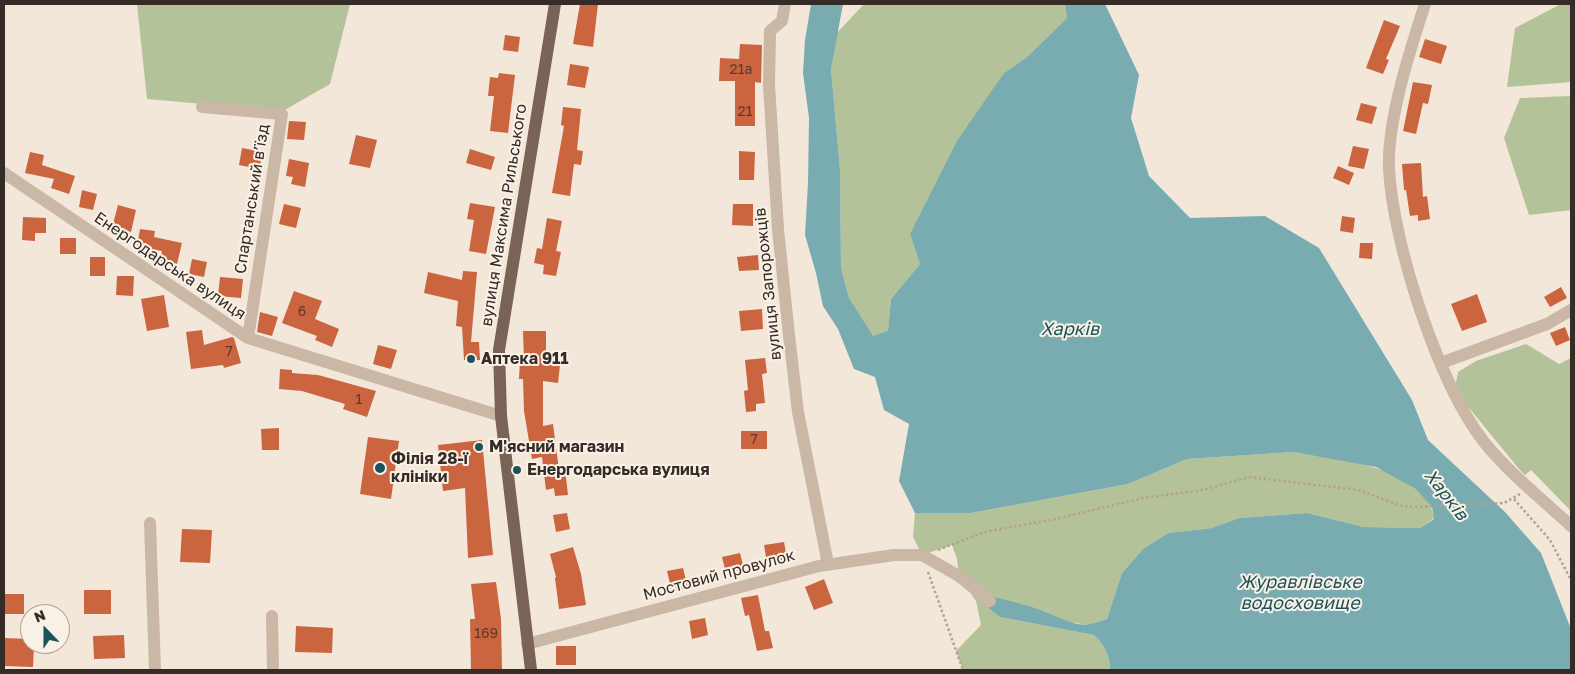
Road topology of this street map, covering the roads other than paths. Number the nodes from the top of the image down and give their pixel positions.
1 (555, 4) edge
2 (785, 4) edge
3 (1425, 4) edge
4 (202, 107) dead end
5 (4, 173) edge
6 (1571, 310) edge
7 (248, 338) junction
8 (1441, 363) junction
9 (501, 416) junction
10 (150, 523) dead end
11 (1571, 526) edge
12 (828, 564) junction
13 (990, 601) dead end
14 (272, 616) dead end
15 (527, 644) junction
16 (155, 670) edge
17 (273, 670) edge
18 (531, 670) edge

1 - 9 main road, вулиця Максима Рильського
2 - 12 street, вулиця Запорожців
3 - 8 street
4 - 7 street, Спартанський в’їзд
5 - 7 street, Енергодарська вулиця
6 - 8 street
7 - 9 street, Енергодарська вулиця
8 - 11 street
9 - 15 main road, вулиця Максима Рильського
10 - 16 street
12 - 13 street, Мостовий провулок
12 - 15 street, Мостовий провулок
14 - 17 street
15 - 18 main road, вулиця Максима Рильського

